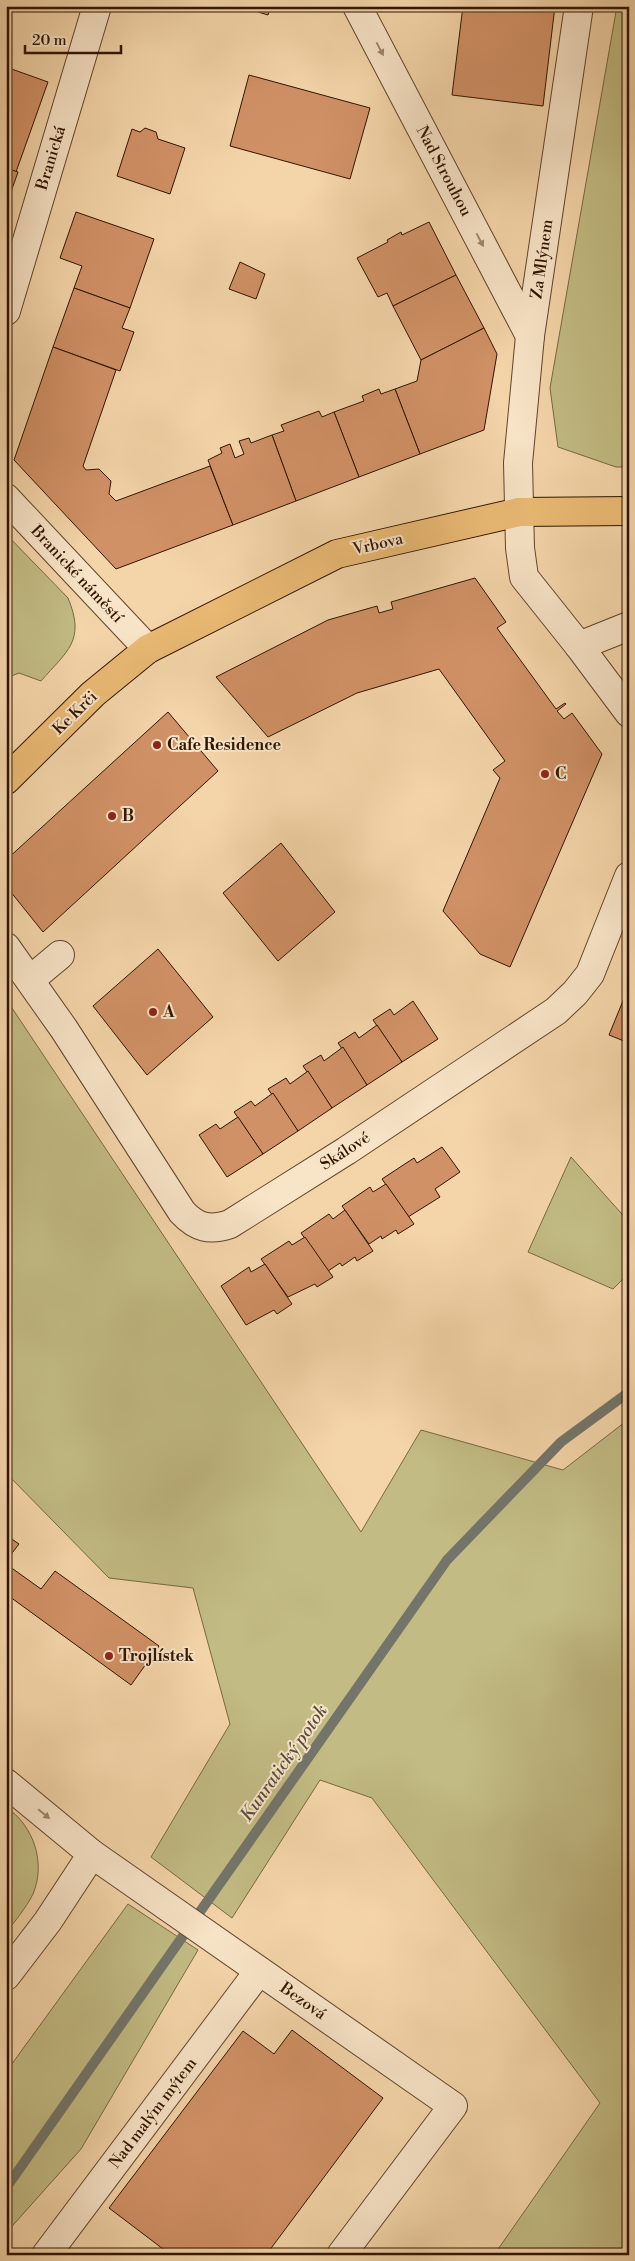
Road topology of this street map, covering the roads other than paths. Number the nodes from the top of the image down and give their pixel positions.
1 (97, 6) edge
2 (357, 6) edge
3 (579, 6) edge
4 (6, 311) edge
5 (530, 336) junction
6 (6, 498) edge
7 (629, 511) edge
8 (519, 512) junction
9 (629, 626) edge
10 (579, 646) junction
11 (148, 649) junction
12 (629, 713) edge
13 (6, 780) edge
14 (629, 876) edge
15 (6, 947) edge
16 (60, 955) dead end
17 (30, 980) junction
18 (6, 1783) edge
19 (92, 1854) junction
20 (259, 1971) junction
21 (6, 1976) edge
22 (46, 2255) edge
23 (340, 2255) edge

1 - 4 street, Branická
2 -> 5 street, Nad Strouhou
3 - 5 street, Za Mlýnem
5 - 8 street, Za Mlýnem
6 - 11 street, Branické náměstí
7 - 8 main road, Vrbova
8 - 10 street
8 - 11 main road, Vrbova
9 - 10 street
10 - 12 street
11 - 13 main road, Ke Krči
14 - 17 street, Skálové
15 - 17 street, Skálové
16 - 17 street
18 -> 19 street, Bezová
19 - 20 street, Bezová
19 - 21 street
20 - 22 street, Nad malým mýtem
20 - 23 street, Bezová

